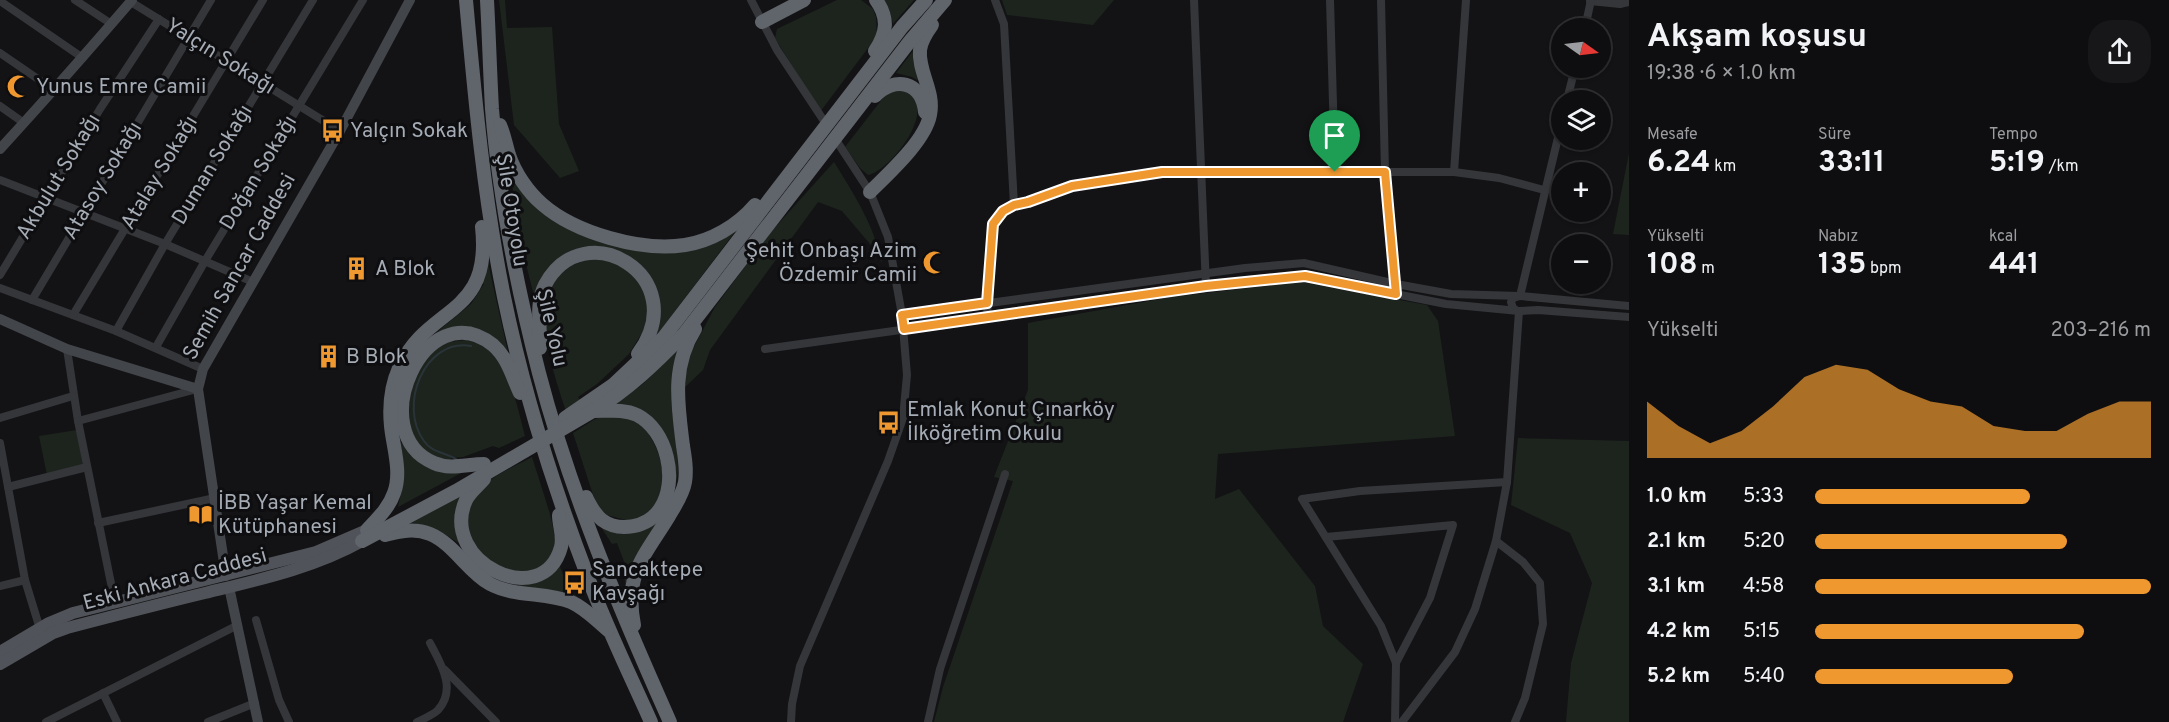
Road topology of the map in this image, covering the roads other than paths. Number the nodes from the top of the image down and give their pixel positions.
1 (75, 0) edge
2 (212, 0) edge
3 (263, 0) edge
4 (313, 0) edge
5 (363, 0) edge
6 (410, 0) edge
7 (466, 0) edge
8 (488, 0) edge
9 (751, 0) edge
10 (804, 0) edge
11 (876, 0) edge
12 (926, 0) edge
13 (945, 0) edge
14 (952, 0) edge
15 (995, 0) edge
16 (1194, 0) edge
17 (1330, 0) edge
18 (1381, 0) edge
19 (1466, 0) edge
20 (1591, 0) edge
21 (0, 1) edge
22 (131, 1) edge
23 (1629, 2) edge
24 (1587, 18) edge
25 (159, 19) junction
26 (762, 22) junction
27 (110, 23) junction
28 (189, 37) junction
29 (0, 53) edge
30 (83, 58) junction
31 (227, 61) junction
32 (262, 83) junction
33 (54, 90) junction
34 (0, 106) edge
35 (298, 106) junction
36 (841, 106) junction
37 (492, 109) junction
38 (849, 120) junction
39 (24, 123) junction
40 (340, 131) junction
41 (922, 134) junction
42 (0, 149) edge
43 (1554, 150) edge
44 (1200, 172) junction
45 (1335, 172) junction
46 (1385, 172) junction
47 (1454, 172) junction
48 (786, 177) junction
49 (1, 182) edge
50 (484, 186) junction
51 (1544, 190) junction
52 (870, 192) junction
53 (48, 197) junction
54 (1014, 205) junction
55 (85, 212) junction
56 (126, 230) junction
57 (165, 244) junction
58 (206, 261) junction
59 (1205, 273) junction
60 (0, 275) edge
61 (252, 282) junction
62 (1396, 284) junction
63 (1206, 286) junction
64 (0, 288) edge
65 (717, 292) junction
66 (1396, 294) junction
67 (1520, 296) junction
68 (32, 300) junction
69 (987, 303) junction
70 (1629, 306) edge
71 (1519, 311) junction
72 (73, 315) junction
73 (902, 315) junction
74 (987, 316) junction
75 (1629, 317) edge
76 (0, 319) edge
77 (904, 329) junction
78 (116, 331) junction
79 (156, 347) junction
80 (67, 349) junction
81 (765, 349) dead end
82 (203, 369) junction
83 (539, 375) junction
84 (613, 385) junction
85 (198, 389) junction
86 (73, 396) junction
87 (531, 406) junction
88 (593, 411) junction
89 (0, 418) edge
90 (78, 421) junction
91 (0, 443) edge
92 (87, 467) junction
93 (489, 467) junction
94 (570, 474) junction
95 (1005, 474) dead end
96 (1507, 482) junction
97 (8, 487) junction
98 (559, 495) junction
99 (214, 498) junction
100 (98, 523) junction
101 (365, 535) junction
102 (1326, 537) junction
103 (1496, 541) junction
104 (25, 580) junction
105 (228, 582) junction
106 (0, 586) edge
107 (115, 603) junction
108 (256, 620) dead end
109 (236, 626) junction
110 (40, 629) junction
111 (610, 632) junction
112 (430, 644) dead end
113 (639, 651) junction
114 (0, 652) edge
115 (1396, 663) junction
116 (0, 664) edge
117 (444, 669) junction
118 (104, 693) junction
119 (255, 703) junction
120 (46, 722) edge
121 (117, 722) edge
122 (208, 722) edge
123 (258, 722) edge
124 (289, 722) edge
125 (417, 722) edge
126 (496, 722) edge
127 (651, 722) edge
128 (670, 722) edge
129 (791, 722) edge
130 (928, 722) edge
131 (1395, 722) edge
132 (1402, 722) edge
133 (1515, 722) edge

1 - 27 street
2 - 28 street, Atasoy Sokağı
3 - 31 street, Atalay Sokağı
4 - 32 street, Duman Sokağı
5 - 35 street, Doğan Sokağı
6 - 40 street, Semih Sancar Caddesi
7 - 50 highway, Şile Otoyolu
8 - 37 highway
9 - 26 street
10 - 26 highway
11 - 36 highway
12 - 36 highway
13 - 38 highway
14 - 41 highway
15 - 54 street
16 - 44 street
17 - 45 street
18 - 46 street
19 - 47 street
20 - 23 street
20 - 24 street
21 - 30 street
22 - 25 street, Yalçın Sokağı
22 - 27 street
25 - 28 street, Yalçın Sokağı
25 - 53 street, Akbulut Sokağı
26 - 52 street
27 - 30 street
28 - 31 street, Yalçın Sokağı
28 - 55 street, Atasoy Sokağı
29 - 33 street
30 - 33 street
31 - 32 street, Yalçın Sokağı
31 - 56 street, Atalay Sokağı
32 - 35 street, Yalçın Sokağı
32 - 57 street, Duman Sokağı
33 - 39 street
34 - 39 street
35 - 40 street, Yalçın Sokağı
35 - 58 street, Doğan Sokağı
36 - 48 highway
37 - 48 highway
37 - 83 highway, Şile Yolu
38 - 41 highway
38 - 65 highway
39 - 42 street
40 - 61 street, Semih Sancar Caddesi
41 - 52 highway
43 - 51 street
44 - 45 street
44 - 54 street
44 - 59 street
45 - 46 street
46 - 47 street
46 - 62 street
47 - 51 street
48 - 84 highway
49 - 53 street
50 - 87 highway, Şile Otoyolu
50 - 101 highway
51 - 67 street
52 - 73 street
53 - 55 street
53 - 60 street, Akbulut Sokağı
54 - 69 street
55 - 56 street
55 - 68 street, Atasoy Sokağı
56 - 57 street
56 - 72 street, Atalay Sokağı
57 - 58 street
57 - 78 street, Duman Sokağı
58 - 61 street
58 - 79 street, Doğan Sokağı
59 - 62 street
59 - 63 street
59 - 69 street
61 - 82 street, Semih Sancar Caddesi
62 - 66 street
62 - 67 street
63 - 66 street
63 - 74 street
64 - 68 street
65 - 88 highway
65 - 113 highway
66 - 71 street
67 - 70 street
67 - 71 street
68 - 72 street
69 - 73 street
69 - 74 street
71 - 75 street
71 - 96 street
72 - 78 street
73 - 77 street
74 - 77 street
76 - 80 street
77 - 81 street
77 - 129 street
78 - 79 street
79 - 82 street
80 - 85 street
80 - 86 street
82 - 85 street, Semih Sancar Caddesi
83 - 84 highway
83 - 94 highway, Şile Yolu
84 - 93 highway
85 - 90 street
85 - 99 street, Semih Sancar Caddesi
86 - 89 street
86 - 90 street
87 - 93 highway
87 - 98 highway, Şile Otoyolu
88 - 93 highway
88 - 94 highway
90 - 92 street
91 - 97 street
92 - 97 street
92 - 100 street
93 - 98 highway
93 - 101 highway
94 - 113 highway
95 - 130 street
96 - 102 street
96 - 103 street
97 - 104 street
98 - 111 highway
99 - 100 street
99 - 105 street, Semih Sancar Caddesi
100 - 107 street
101 - 105 main road, Eski Ankara Caddesi
101 - 111 highway
102 - 115 street
102 - 115 street
103 - 132 street
103 - 133 street
104 - 106 street
104 - 110 street
105 - 107 main road, Eski Ankara Caddesi
105 - 109 street, Semih Sancar Caddesi
105 - 116 main road, Eski Ankara Caddesi
107 - 110 main road, Eski Ankara Caddesi
108 - 124 street
109 - 118 street
109 - 119 street, Semih Sancar Caddesi
110 - 114 main road, Eski Ankara Caddesi
111 - 127 highway
112 - 117 street
113 - 128 highway
115 - 131 street
117 - 125 street
117 - 126 street
118 - 120 street
118 - 121 street
119 - 122 street
119 - 123 street, Semih Sancar Caddesi

